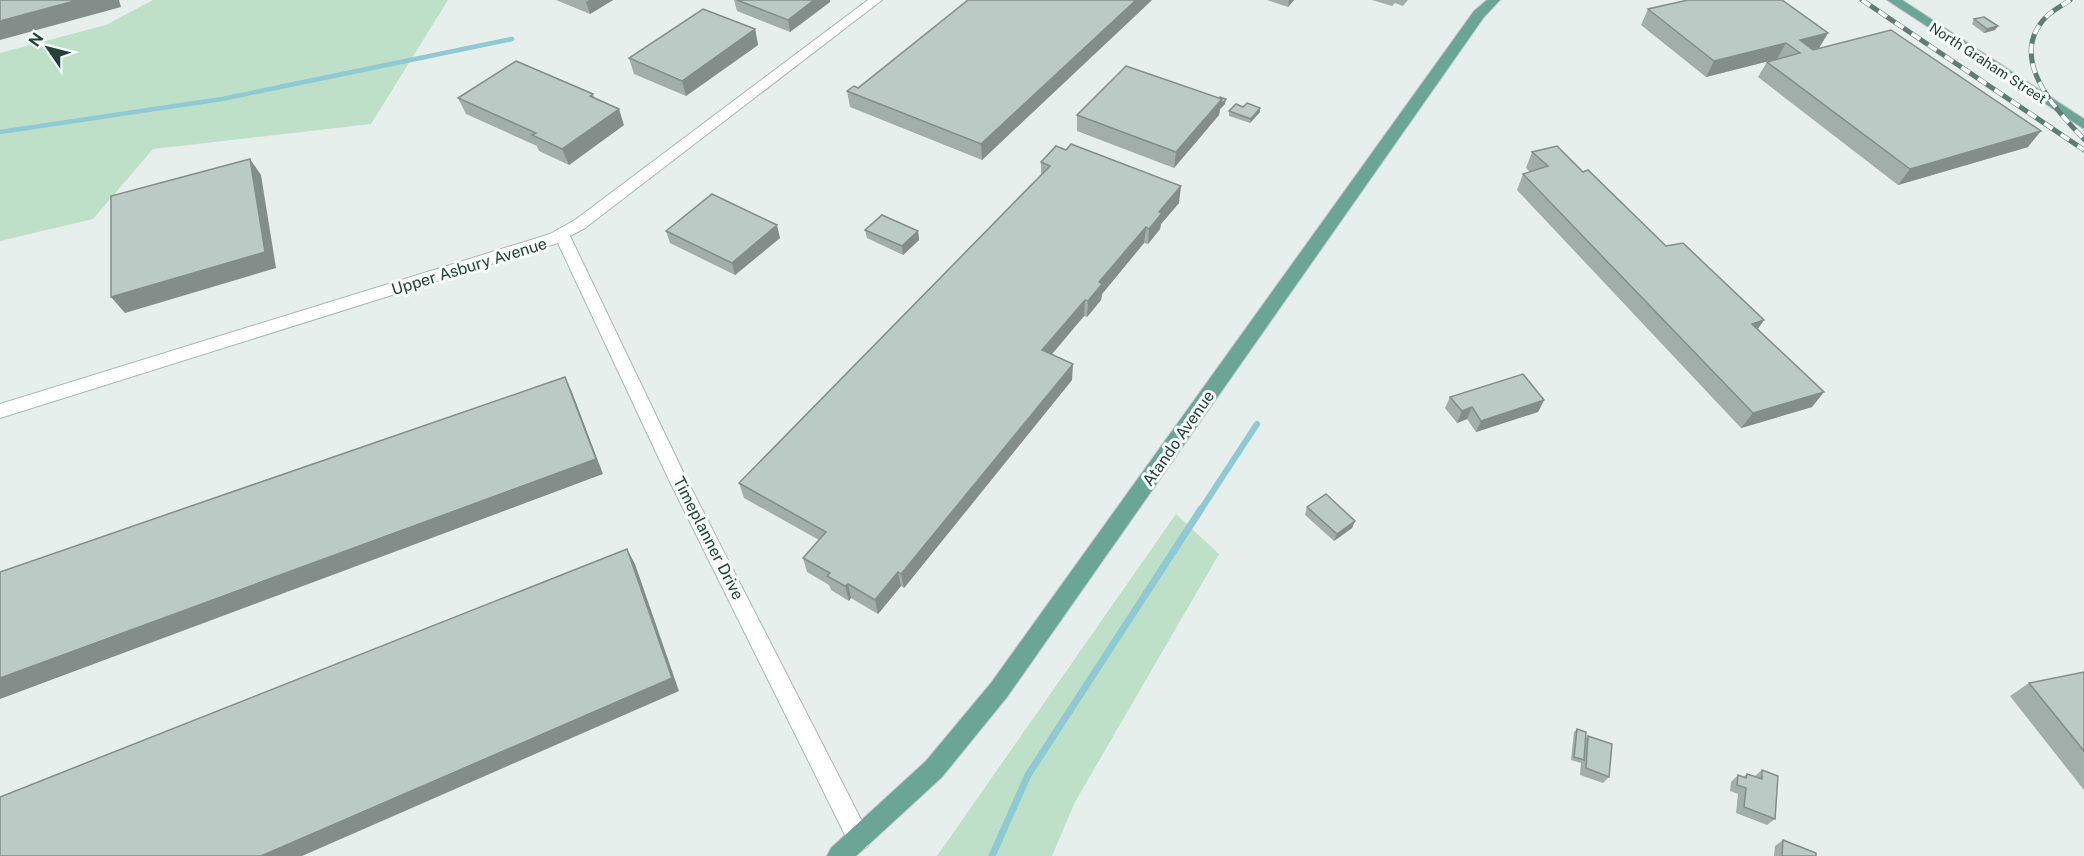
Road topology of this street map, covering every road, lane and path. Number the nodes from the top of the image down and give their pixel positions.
1 (876, 0) edge
2 (1494, 0) edge
3 (1893, 0) edge
4 (2084, 125) edge
5 (562, 235) junction
6 (0, 411) edge
7 (859, 839) junction
8 (839, 856) edge

1 - 5 street, Upper Asbury Avenue
2 - 7 main road, Atando Avenue
3 - 4 main road, North Graham Street
5 - 6 street, Upper Asbury Avenue
5 - 7 street, Timeplanner Drive
7 - 8 main road, Atando Avenue

